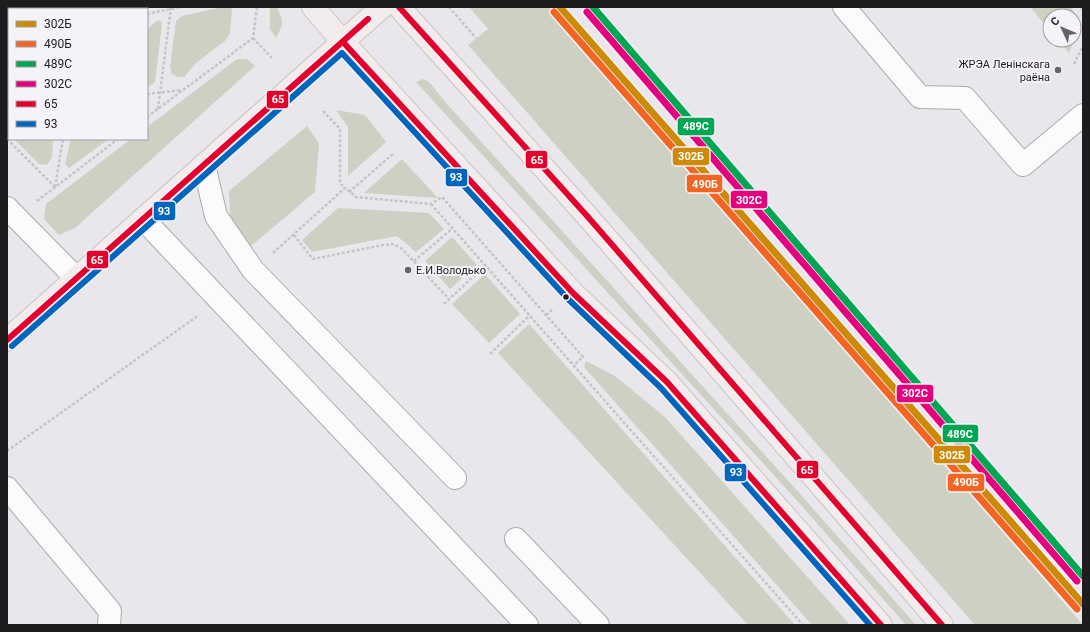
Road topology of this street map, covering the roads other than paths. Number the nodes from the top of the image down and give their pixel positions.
1 (313, 7) edge
2 (382, 7) edge
3 (399, 7) edge
4 (844, 7) edge
5 (343, 42) junction
6 (1083, 115) edge
7 (204, 165) junction
8 (7, 208) edge
9 (143, 219) junction
10 (76, 278) junction
11 (7, 340) edge
12 (455, 478) dead end
13 (7, 488) edge
14 (516, 538) dead end
15 (109, 625) edge
16 (527, 625) edge
17 (598, 625) edge
18 (880, 625) edge
19 (942, 625) edge

1 - 5 main road
2 - 5 main road
3 - 19 main road
4 - 6 street
5 - 7 main road
5 - 18 main road
7 - 9 main road
7 - 12 street
8 - 10 street
9 - 10 main road
9 - 16 street
10 - 11 main road
13 - 15 street
14 - 17 street

